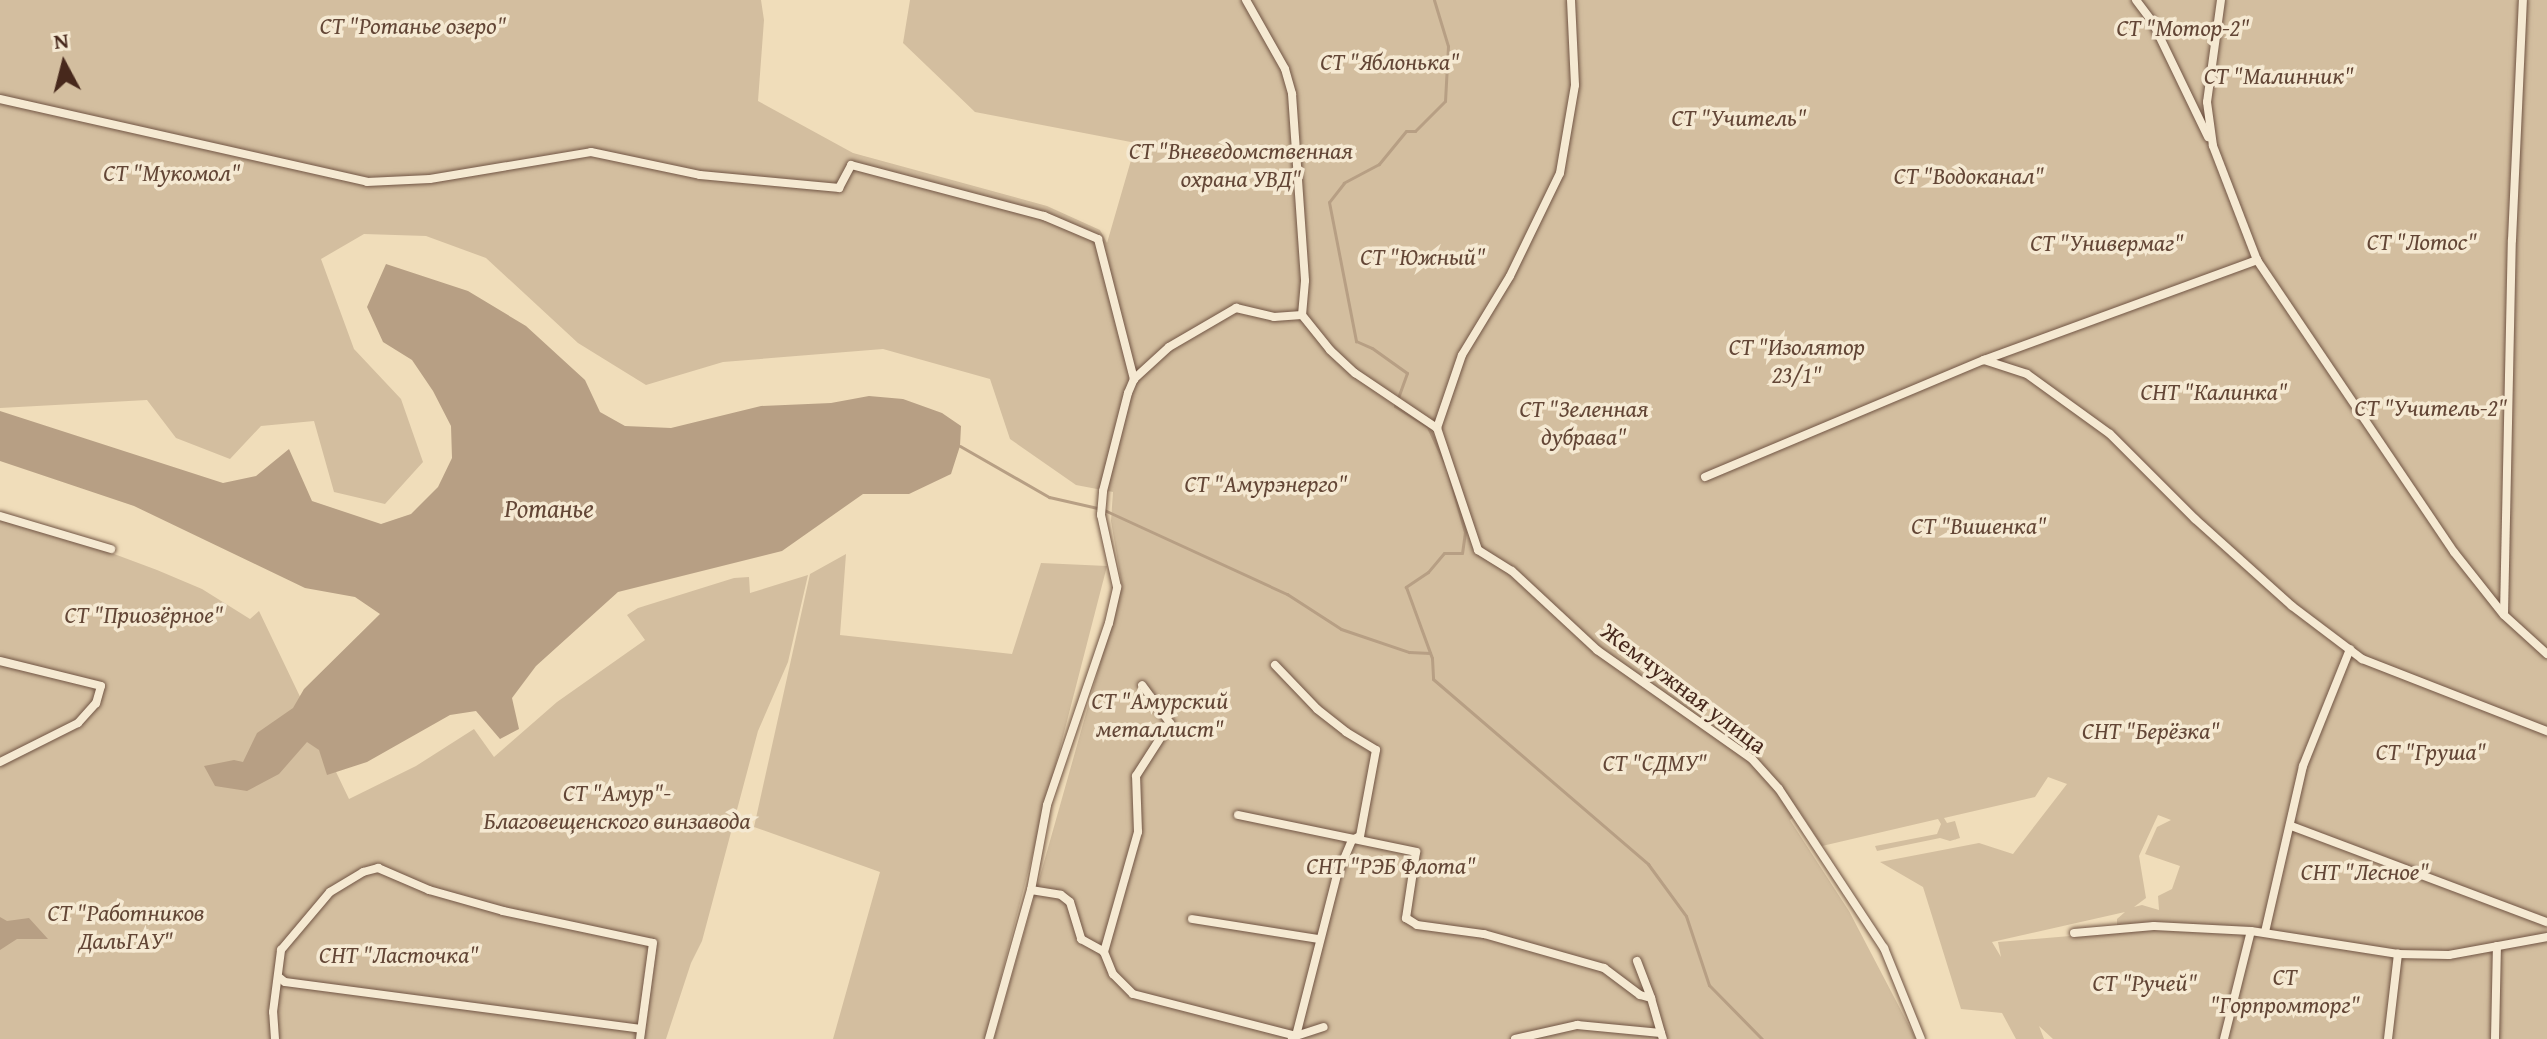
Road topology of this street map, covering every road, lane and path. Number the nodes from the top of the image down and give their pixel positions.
1 (1246, 0) edge
2 (1571, 0) edge
3 (2136, 0) edge
4 (2221, 0) edge
5 (2523, 0) edge
6 (0, 99) edge
7 (2213, 146) junction
8 (2257, 260) junction
9 (1302, 315) junction
10 (1984, 360) junction
11 (1134, 379) junction
12 (1437, 428) junction
13 (1705, 477) dead end
14 (0, 516) edge
15 (111, 549) dead end
16 (2504, 615) junction
17 (2350, 649) junction
18 (2547, 654) edge
19 (0, 661) edge
20 (1275, 665) dead end
21 (1142, 685) dead end
22 (2547, 731) edge
23 (0, 762) edge
24 (1238, 815) dead end
25 (2291, 826) junction
26 (1352, 840) junction
27 (1031, 890) junction
28 (1192, 919) dead end
29 (2547, 922) edge
30 (2251, 931) junction
31 (2265, 932) junction
32 (2074, 933) dead end
33 (2547, 937) edge
34 (1318, 939) junction
35 (2497, 946) junction
36 (1104, 952) junction
37 (2398, 954) junction
38 (1637, 961) dead end
39 (280, 978) junction
40 (1651, 998) junction
41 (1324, 1027) dead end
42 (641, 1034) edge
43 (1662, 1036) edge
44 (1294, 1038) edge
45 (275, 1039) edge
46 (989, 1039) edge
47 (1515, 1039) edge
48 (1921, 1039) edge
49 (2224, 1039) edge
50 (2388, 1039) edge
51 (2495, 1039) edge

1 - 9 street
2 - 12 street
3 - 7 street
4 - 7 street
5 - 16 street
6 - 11 street
7 - 8 street
8 - 10 street
8 - 16 street
9 - 11 street
9 - 12 street
10 - 13 street
10 - 17 street
11 - 27 street
12 - 48 street, Жемчужная улица
14 - 15 street
16 - 18 street
17 - 22 street
17 - 25 street
19 - 23 street
20 - 26 street
21 - 36 street
24 - 26 street
25 - 29 street
25 - 31 street
26 - 34 street
26 - 40 street
27 - 36 street
27 - 46 street
28 - 34 street
30 - 31 street
30 - 32 street
30 - 49 street
31 - 37 street
33 - 35 street
34 - 44 street
35 - 37 street
35 - 51 street
36 - 44 street
37 - 50 street
38 - 40 street
39 - 42 street
39 - 42 street
39 - 45 street
40 - 43 street
41 - 44 street
43 - 47 street

